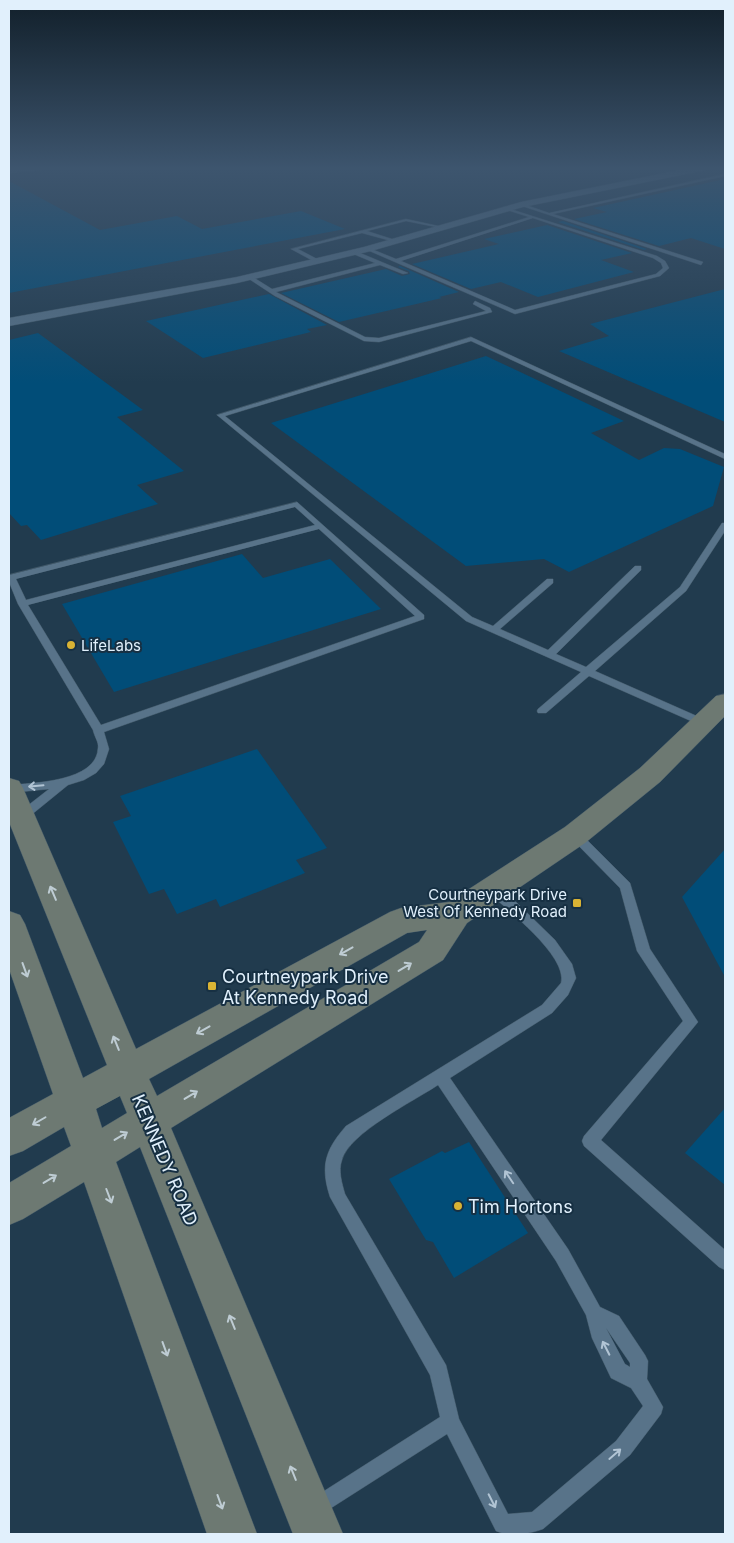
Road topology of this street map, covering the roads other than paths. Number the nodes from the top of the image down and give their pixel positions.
1 (335, 239) edge
2 (387, 239) edge
3 (400, 239) edge
4 (464, 239) edge
5 (600, 239) edge
6 (629, 239) edge
7 (393, 241) junction
8 (367, 248) junction
9 (353, 252) junction
10 (317, 261) junction
11 (396, 261) junction
12 (380, 263) junction
13 (701, 263) dead end
14 (249, 277) junction
15 (415, 277) dead end
16 (272, 291) junction
17 (470, 301) dead end
18 (9, 322) edge
19 (725, 457) edge
20 (725, 525) edge
21 (321, 526) junction
22 (638, 568) dead end
23 (10, 578) edge
24 (550, 581) dead end
25 (23, 604) junction
26 (494, 630) junction
27 (549, 655) junction
28 (588, 672) junction
29 (725, 702) edge
30 (542, 711) dead end
31 (704, 723) junction
32 (98, 730) junction
33 (63, 784) junction
34 (13, 798) edge
35 (575, 835) junction
36 (492, 889) junction
37 (456, 914) junction
38 (9, 924) edge
39 (127, 1072) junction
40 (440, 1076) junction
41 (73, 1102) junction
42 (149, 1120) junction
43 (9, 1138) edge
44 (93, 1153) junction
45 (9, 1205) edge
46 (725, 1261) edge
47 (450, 1421) junction
48 (313, 1523) edge
49 (232, 1534) edge

1 - 10 lane
2 - 7 lane
3 - 7 street
4 - 11 lane
5 - 11 lane
6 - 13 lane
7 - 8 street
8 - 9 street
8 - 11 lane
9 - 10 street
9 - 12 lane
10 - 14 street
12 - 15 lane
12 - 16 lane
14 - 16 lane
14 - 18 street
16 - 17 lane
19 - 26 lane
20 - 28 lane
21 - 23 lane
21 - 25 lane
21 - 32 lane
22 - 27 lane
23 - 25 lane
24 - 26 lane
25 - 32 lane
26 - 27 lane
27 - 28 lane
28 - 30 lane
28 - 31 lane
29 - 31 main road
31 - 35 main road
32 - 33 lane
33 - 34 lane
33 -> 34 lane
39 -> 34 main road, KENNEDY ROAD
35 - 36 main road
35 - 46 lane
36 - 37 main road
36 - 40 lane
37 -> 39 main road
42 -> 37 main road
38 -> 41 main road
39 - 41 main road
39 - 42 main road, KENNEDY ROAD
40 - 47 lane
47 -> 40 lane
41 -> 43 main road
41 - 44 main road
44 -> 42 main road
48 -> 42 main road, KENNEDY ROAD
45 -> 44 main road
44 -> 49 main road
47 - 48 lane

